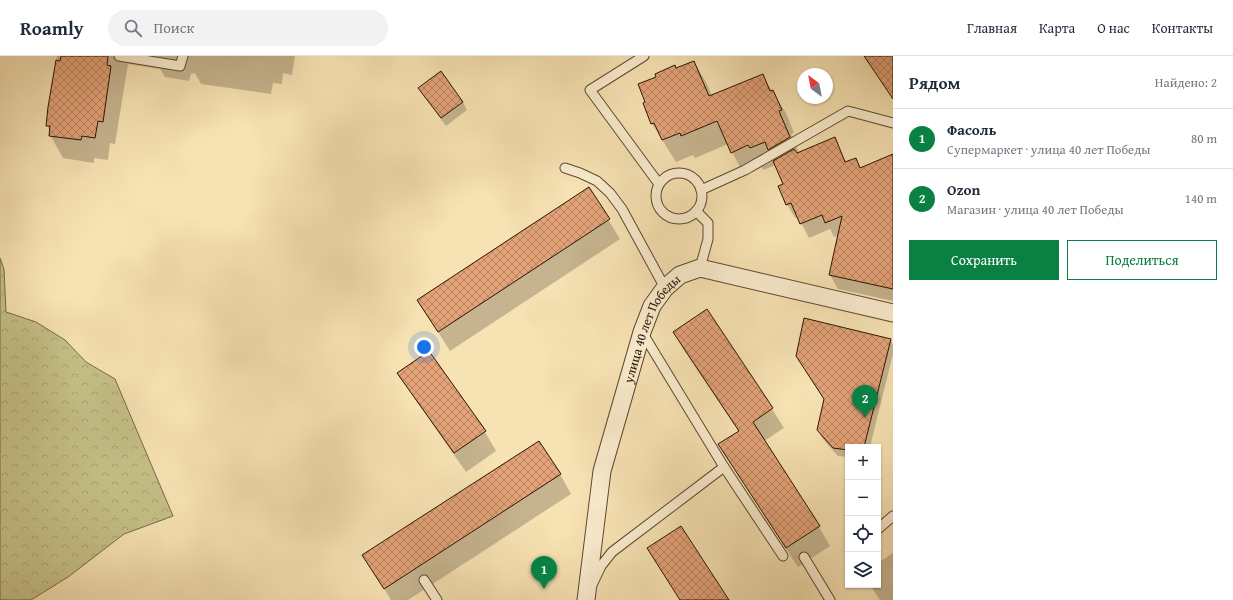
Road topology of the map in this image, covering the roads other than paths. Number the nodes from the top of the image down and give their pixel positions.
1 (118, 56) edge
2 (183, 56) edge
3 (644, 56) edge
4 (893, 123) edge
5 (565, 168) dead end
6 (659, 184) junction
7 (701, 190) junction
8 (696, 211) junction
9 (700, 268) junction
10 (665, 288) junction
11 (893, 313) edge
12 (642, 332) junction
13 (724, 466) junction
14 (893, 516) edge
15 (881, 526) edge
16 (783, 556) dead end
17 (804, 557) dead end
18 (424, 580) dead end
19 (587, 599) edge
20 (437, 600) edge
21 (830, 600) edge

1 - 2 lane
3 - 6 lane
4 - 7 lane
5 - 10 lane
6 - 7 lane
6 - 8 lane
7 - 8 lane
8 - 9 lane
9 - 10 street, улица 40 лет Победы
9 - 11 street, улица 40 лет Победы
10 - 12 street, улица 40 лет Победы
12 - 13 lane
12 - 19 street, улица 40 лет Победы
13 - 16 lane
13 - 19 lane
14 - 15 lane
17 - 21 lane
18 - 20 lane

